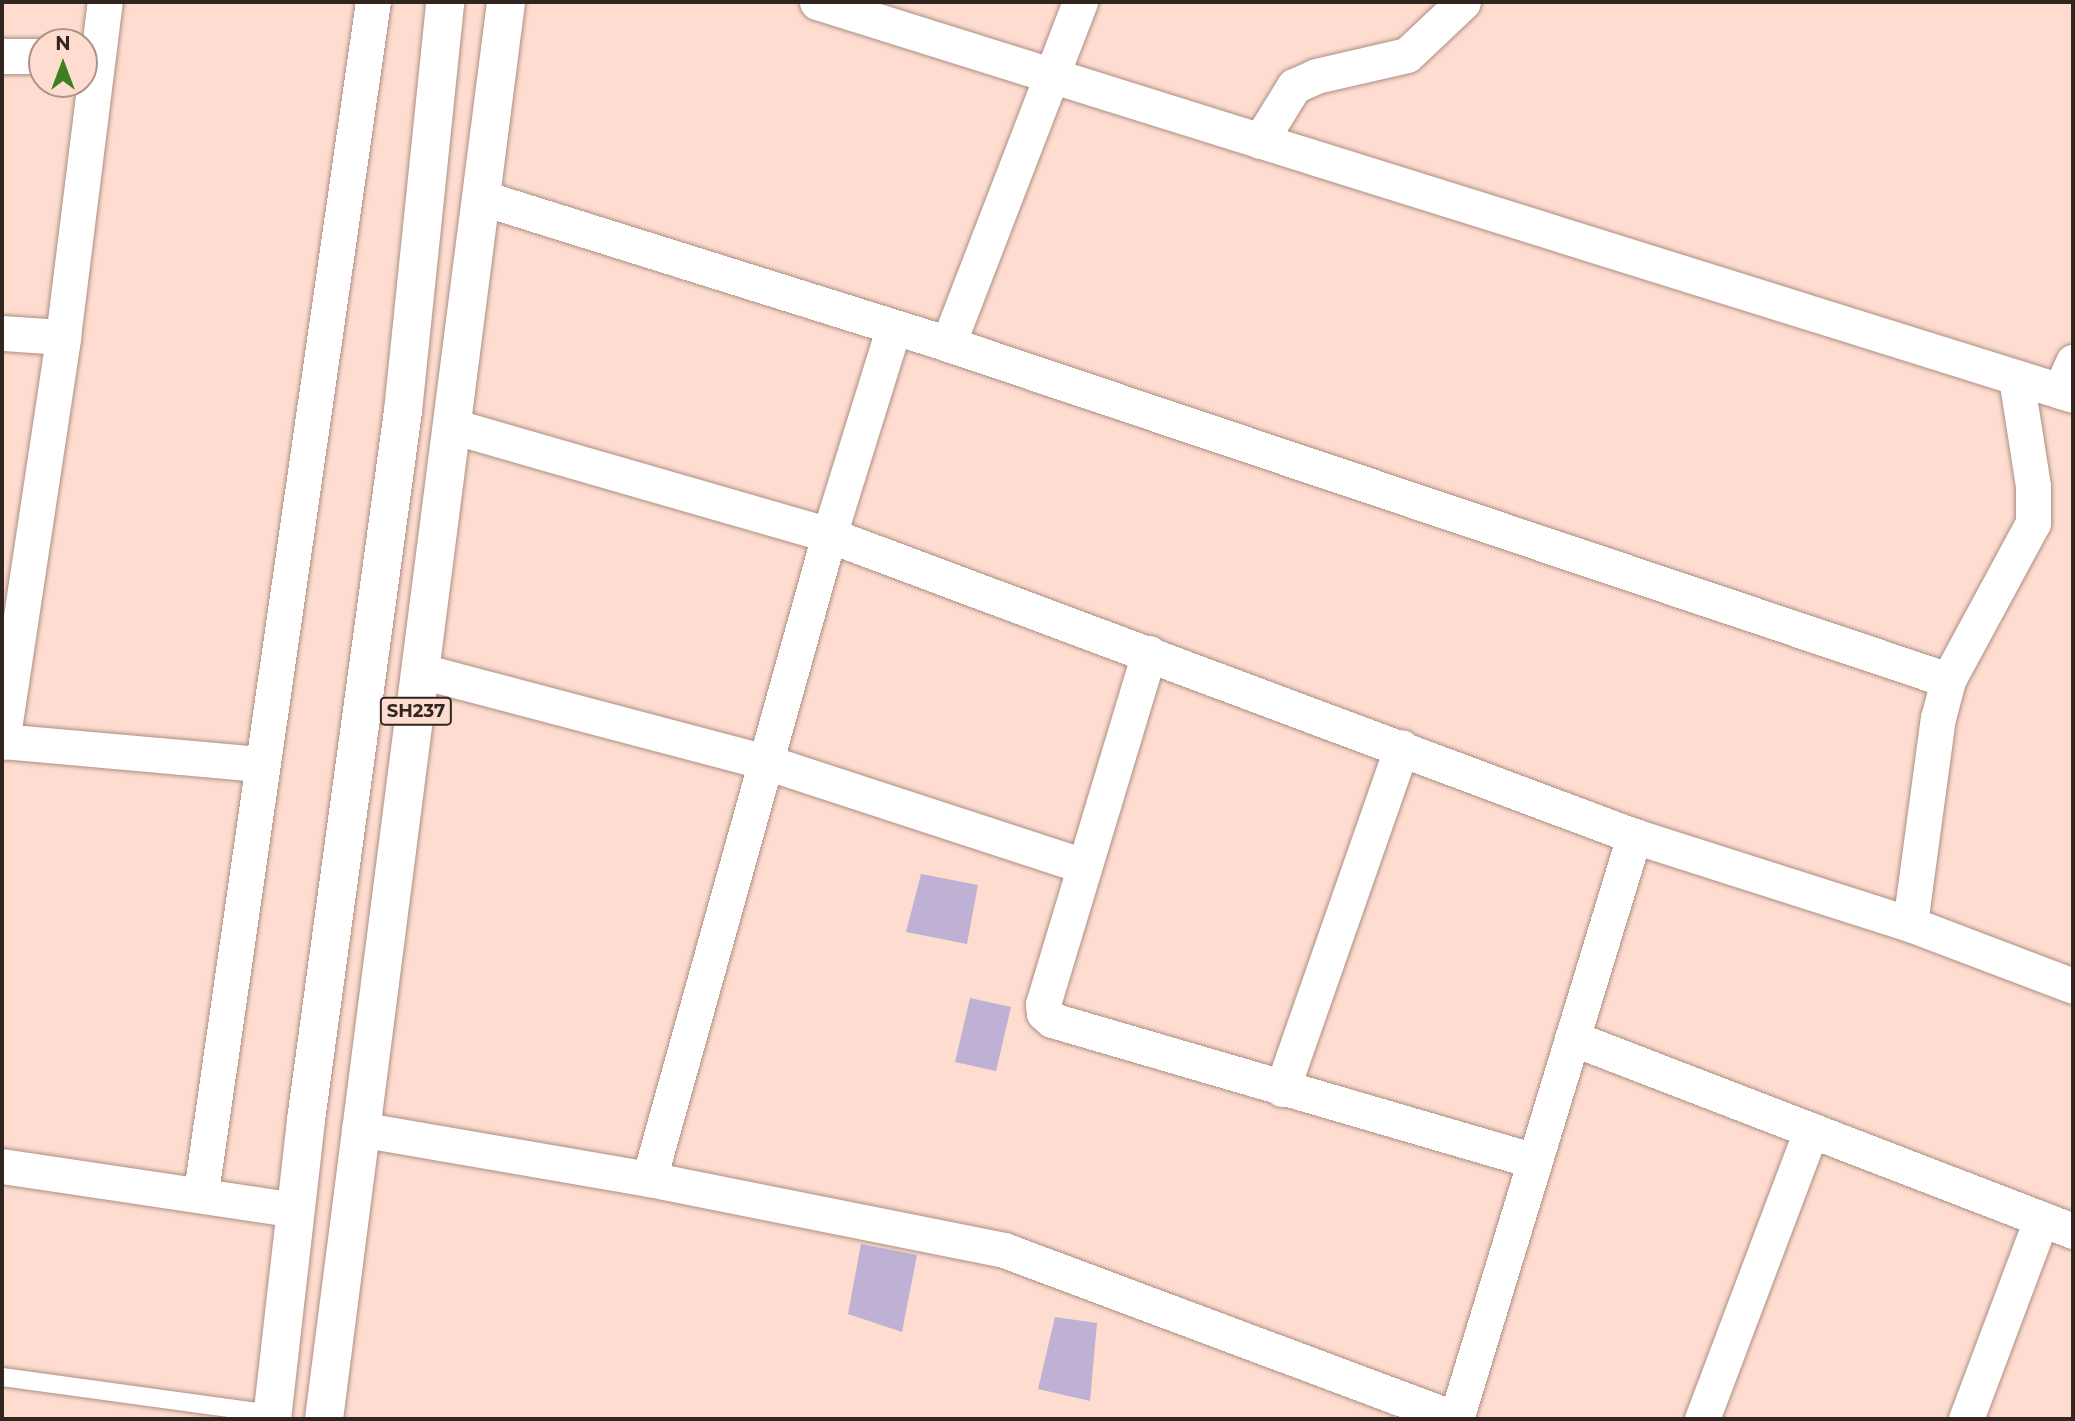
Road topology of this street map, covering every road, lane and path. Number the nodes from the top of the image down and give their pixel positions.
1 (105, 2) edge
2 (373, 2) edge
3 (445, 2) edge
4 (506, 2) edge
5 (817, 2) edge
6 (1080, 2) edge
7 (1463, 2) edge
8 (98, 29) edge
9 (2, 56) edge
10 (28, 56) edge
11 (1054, 77) junction
12 (87, 98) edge
13 (1260, 141) junction
14 (483, 198) junction
15 (893, 330) junction
16 (2, 334) edge
17 (63, 337) junction
18 (948, 344) junction
19 (2016, 376) junction
20 (2069, 382) edge
21 (452, 426) junction
22 (829, 535) junction
23 (10, 620) edge
24 (1149, 653) junction
25 (421, 671) junction
26 (1948, 680) junction
27 (2, 742) edge
28 (1402, 747) junction
29 (766, 762) junction
30 (262, 764) junction
31 (1634, 836) junction
32 (1084, 866) junction
33 (1910, 924) junction
34 (2073, 986) edge
35 (1572, 1038) junction
36 (1282, 1088) junction
37 (359, 1129) junction
38 (1811, 1130) junction
39 (1535, 1161) junction
40 (2, 1166) edge
41 (649, 1179) junction
42 (201, 1192) junction
43 (296, 1210) junction
44 (2057, 1225) edge
45 (2, 1377) edge
46 (272, 1417) edge
47 (324, 1419) edge
48 (1456, 1419) edge
49 (1702, 1419) edge
50 (1966, 1419) edge

1 - 8 street
2 - 30 street
3 - 43 main road, SH237
4 - 14 main road, SH237
5 - 11 street
6 - 11 street
7 - 13 street
9 - 10 street
11 - 13 street
11 - 18 street
12 - 17 street
13 - 19 street
14 - 15 street
14 - 21 main road, SH237
15 - 18 street
15 - 22 street
16 - 17 street
17 - 23 street
18 - 26 street
19 - 20 street
19 - 26 street
21 - 22 street
21 - 25 main road, SH237
22 - 24 street
22 - 29 street
23 - 27 street
24 - 28 street
24 - 32 street
25 - 29 street
25 - 37 main road, SH237
26 - 33 street
27 - 30 street
28 - 31 street
28 - 36 street
29 - 32 street
29 - 41 street
30 - 42 street
31 - 33 street
31 - 35 street
32 - 36 street
33 - 34 street
35 - 38 street
35 - 39 street
36 - 39 street
37 - 41 street
37 - 47 main road, SH237
38 - 44 street
38 - 49 street
39 - 48 street
40 - 42 street
41 - 48 street
42 - 43 street
43 - 46 main road, SH237
44 - 50 street
45 - 46 lane

